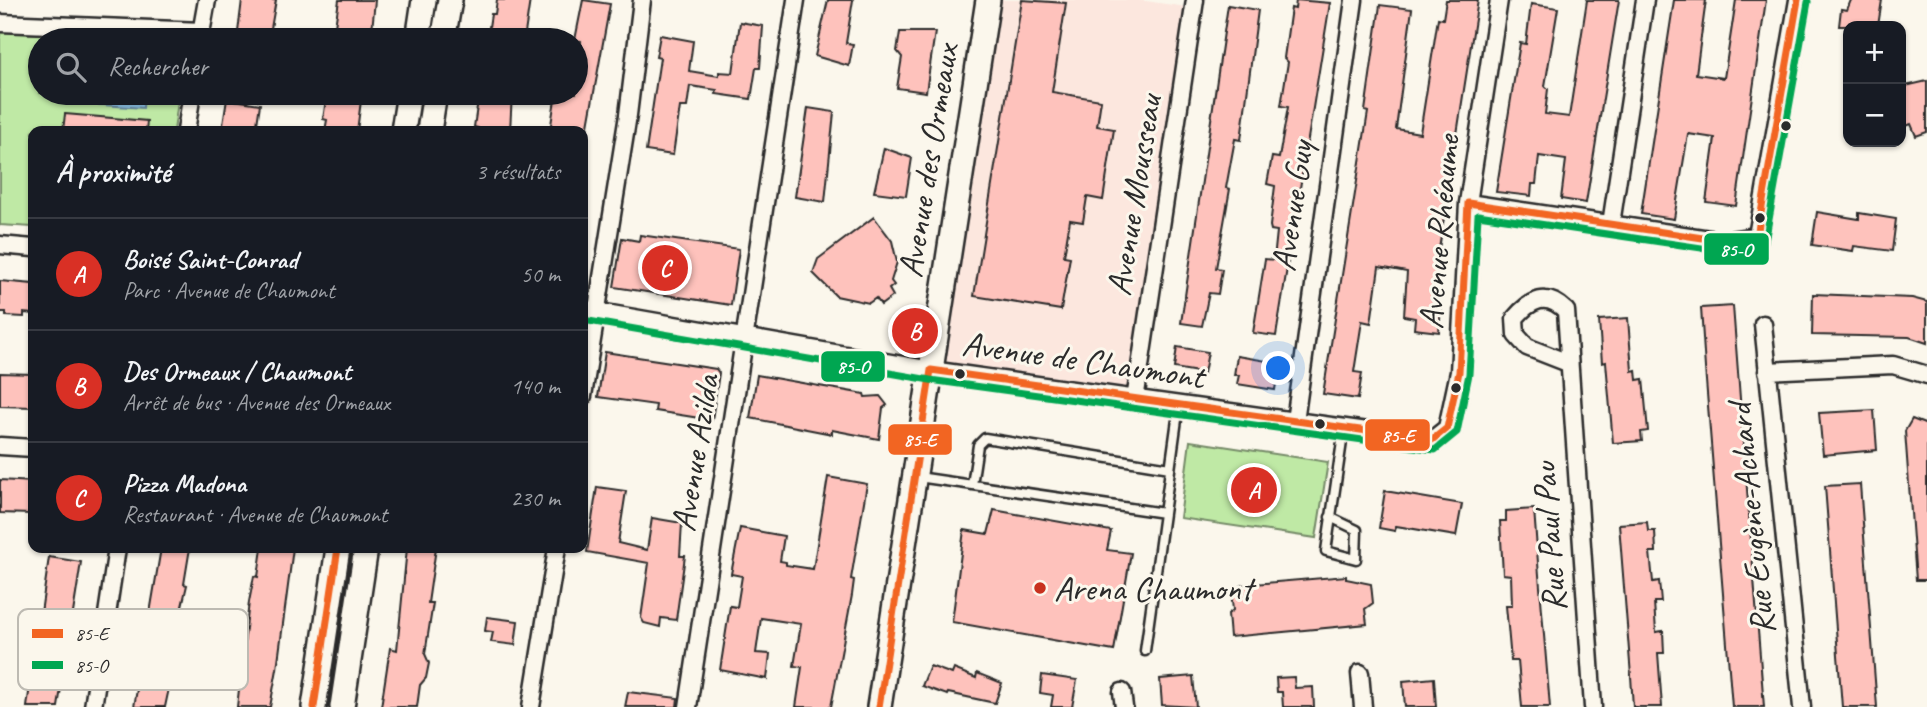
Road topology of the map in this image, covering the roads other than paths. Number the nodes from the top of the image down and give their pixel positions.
1 (207, 0) edge
2 (424, 0) edge
3 (450, 0) edge
4 (642, 0) edge
5 (796, 0) edge
6 (988, 0) edge
7 (1195, 0) edge
8 (1354, 0) edge
9 (1499, 0) edge
10 (1645, 0) edge
11 (1798, 0) edge
12 (0, 23) edge
13 (84, 28) edge
14 (202, 28) edge
15 (420, 28) edge
16 (445, 28) edge
17 (190, 105) edge
18 (407, 105) edge
19 (433, 105) edge
20 (187, 126) edge
21 (404, 126) edge
22 (430, 126) edge
23 (1468, 203) junction
24 (1611, 224) junction
25 (0, 245) edge
26 (28, 248) edge
27 (590, 310) edge
28 (1763, 324) dead end
29 (588, 335) edge
30 (745, 338) junction
31 (1568, 363) dead end
32 (931, 370) junction
33 (1767, 371) junction
34 (1927, 375) edge
35 (1135, 400) junction
36 (1179, 405) junction
37 (1296, 421) junction
38 (1344, 428) junction
39 (1447, 428) joint
40 (0, 446) edge
41 (28, 448) edge
42 (1170, 468) junction
43 (914, 477) junction
44 (972, 485) junction
45 (1164, 513) junction
46 (1330, 517) junction
47 (116, 553) edge
48 (337, 553) edge
49 (365, 553) edge
50 (556, 553) edge
51 (108, 609) edge
52 (1145, 651) dead end
53 (1360, 673) dead end
54 (314, 707) edge
55 (342, 707) edge
56 (531, 707) edge
57 (688, 707) edge
58 (879, 707) edge
59 (1363, 707) edge
60 (1593, 707) edge
61 (1802, 707) edge

1 - 14 street
2 - 15 street
3 - 16 street
4 - 27 street
5 - 30 street, Avenue Azilda
6 - 32 street, Avenue des Ormeaux
7 - 35 street, Avenue Mousseau
8 - 37 street, Avenue Guy
9 - 23 street, Avenue Rhéaume
10 - 24 street
11 - 24 street
12 - 13 street
17 - 20 street
18 - 21 street
19 - 22 street
23 - 24 street
23 - 39 street, Avenue Rhéaume
25 - 26 street
27 - 29 street
27 - 30 street, Avenue de Chaumont
28 - 33 street, Rue Eugène-Achard
30 - 32 street, Avenue de Chaumont
30 - 57 street, Avenue Azilda
31 - 60 street, Rue Paul Pau
32 - 35 street, Avenue de Chaumont
32 - 43 street, Avenue des Ormeaux
33 - 34 street
33 - 61 street, Rue Eugène-Achard
35 - 36 street, Avenue de Chaumont
36 - 37 street, Avenue de Chaumont
36 - 42 lane
37 - 38 street, Avenue de Chaumont
38 - 39 street, Avenue de Chaumont
38 - 46 lane
40 - 41 street
42 - 44 lane
42 - 45 lane
43 - 44 lane
43 - 58 street, Avenue des Ormeaux
44 - 45 lane
45 - 52 lane
46 - 46 lane
47 - 51 street
48 - 54 street
49 - 55 street
50 - 56 street
53 - 59 street

